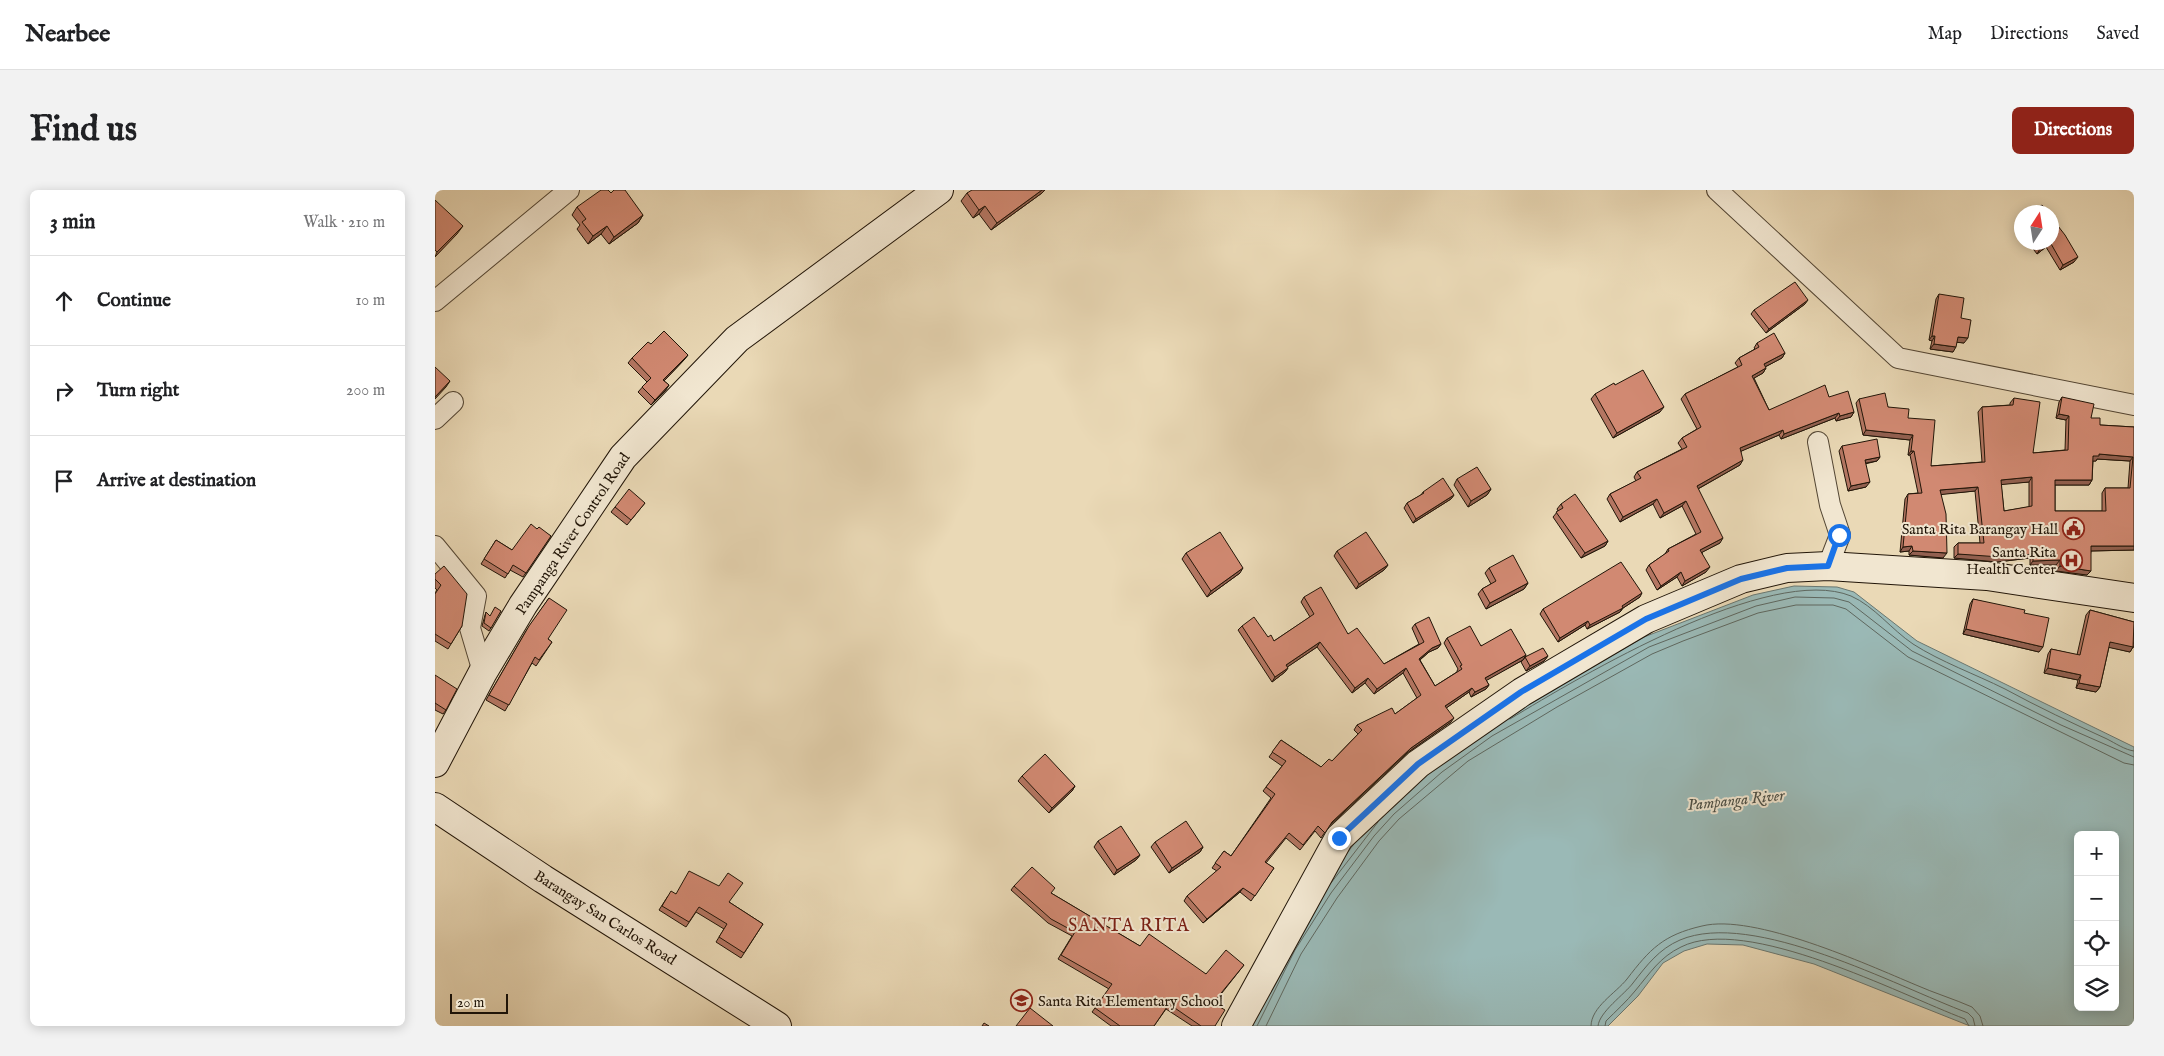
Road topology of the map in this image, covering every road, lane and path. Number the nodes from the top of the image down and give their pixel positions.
1 (569, 190) edge
2 (939, 190) edge
3 (1717, 190) edge
4 (435, 301) edge
5 (453, 402) dead end
6 (2134, 405) edge
7 (435, 419) edge
8 (1818, 442) dead end
9 (435, 546) edge
10 (1828, 566) junction
11 (2134, 598) edge
12 (483, 672) junction
13 (435, 763) edge
14 (435, 807) edge
15 (777, 1026) edge
16 (1236, 1026) edge

1 - 4 street
2 - 12 street, Pampanga River Control Road
3 - 6 street
5 - 7 street
8 - 10 street
9 - 12 street
10 - 11 street
10 - 16 street
12 - 13 street, Pampanga River Control Road
14 - 15 street, Barangay San Carlos Road

